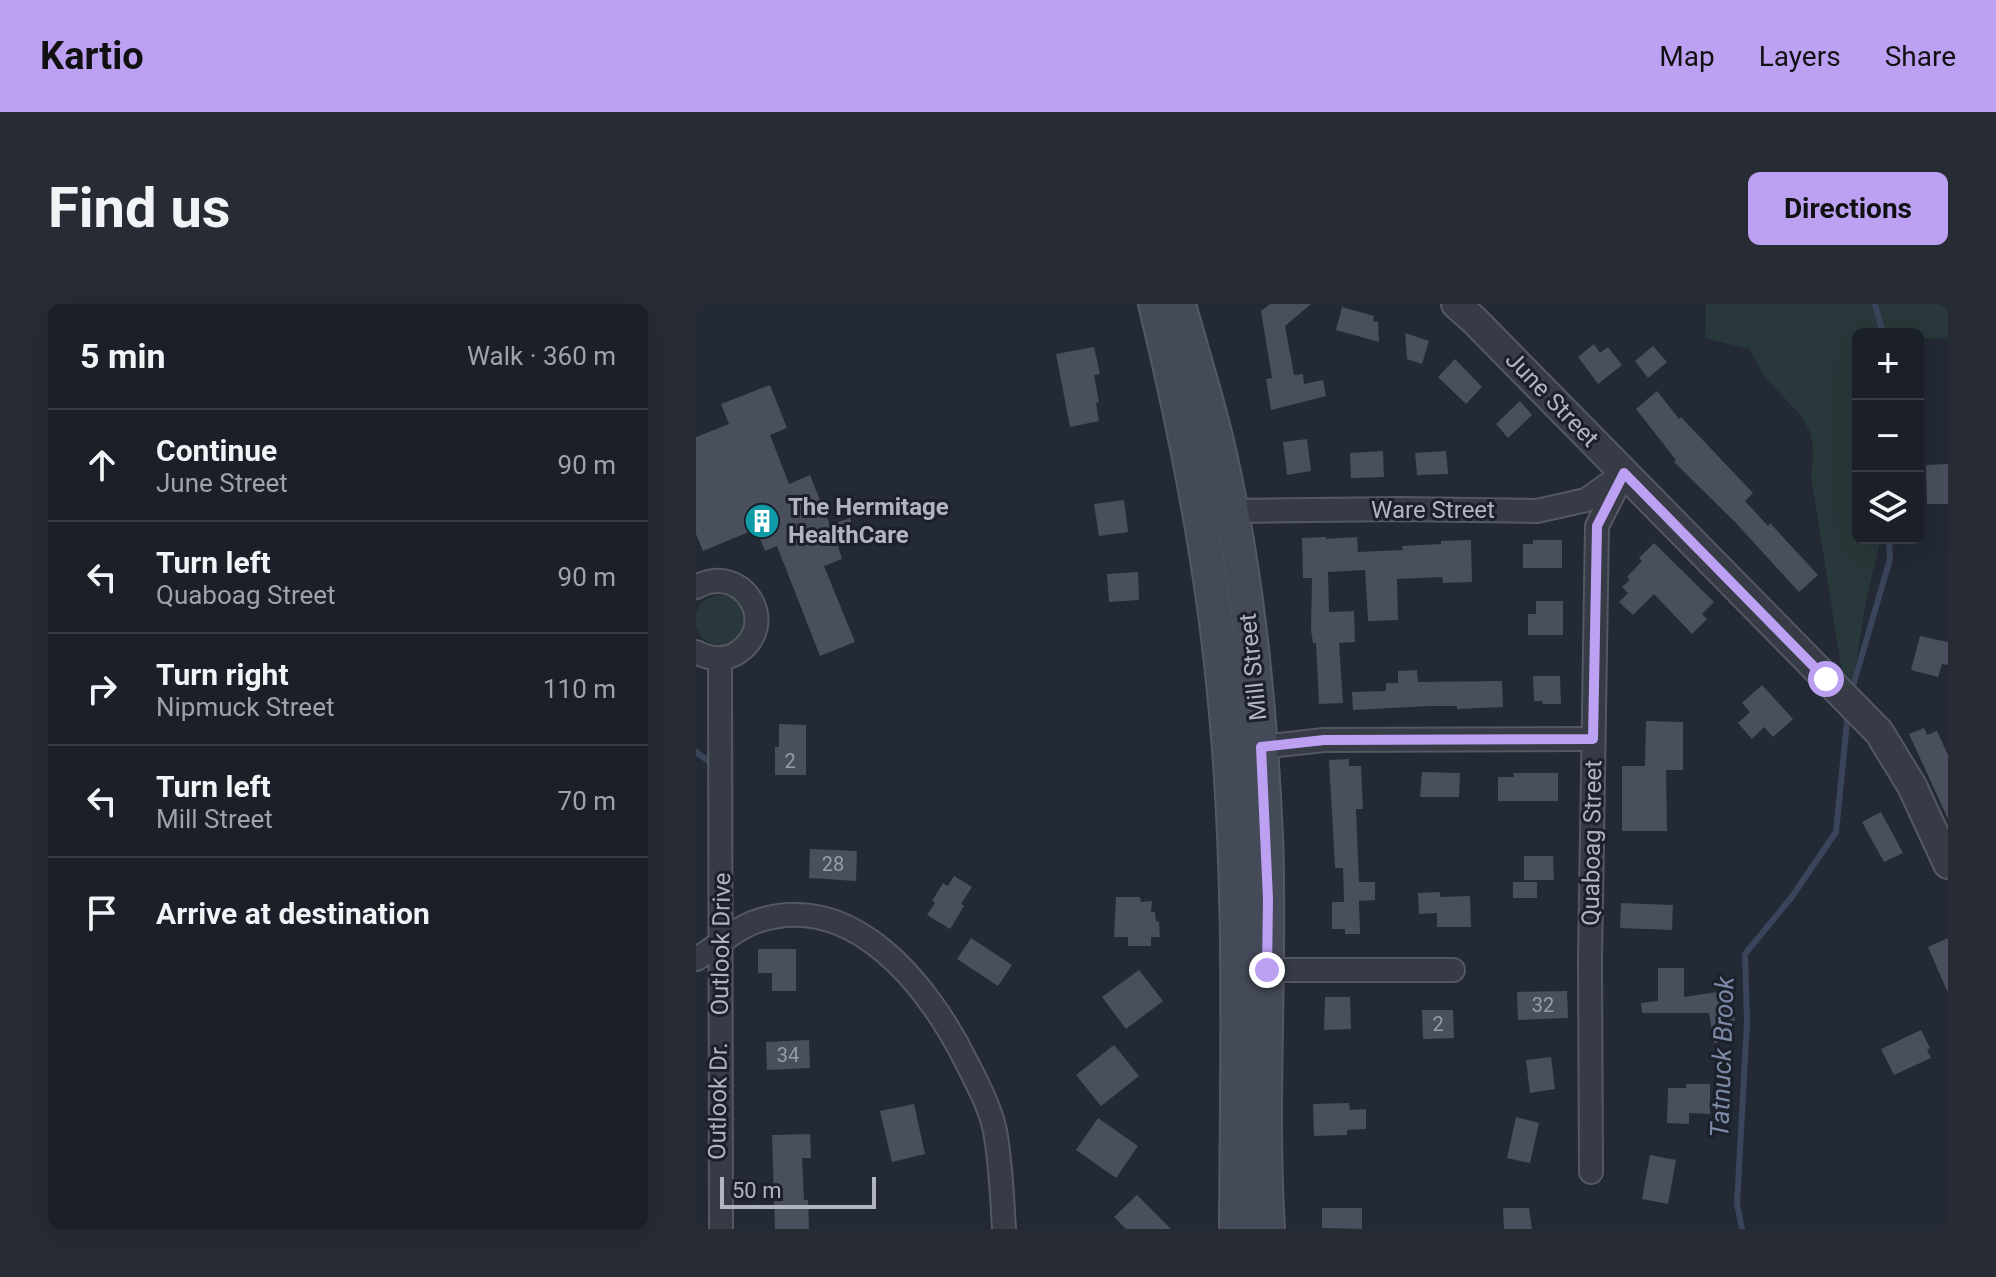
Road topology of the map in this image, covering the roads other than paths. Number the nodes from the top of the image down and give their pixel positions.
1 (1155, 304) edge
2 (1179, 304) edge
3 (1456, 304) edge
4 (1624, 473) junction
5 (1232, 511) junction
6 (696, 587) edge
7 (696, 652) edge
8 (720, 659) junction
9 (1593, 739) junction
10 (1261, 747) junction
11 (1948, 864) edge
12 (721, 939) junction
13 (696, 959) edge
14 (1267, 970) junction
15 (1453, 970) dead end
16 (1591, 1172) dead end
17 (718, 1229) edge
18 (1004, 1229) edge
19 (1236, 1229) edge
20 (1268, 1229) edge

1 - 19 main road, Mill Street
2 - 5 main road, Mill Street
3 - 4 street, June Street
4 - 5 street, Ware Street
4 - 9 street, Quaboag Street
4 - 11 street, June Street
5 - 10 main road, Mill Street
6 - 8 street
7 - 8 street
8 - 12 street, Outlook Drive
9 - 10 street
9 - 16 street, Quaboag Street
10 - 14 main road, Mill Street
12 - 13 street
12 - 17 street, Outlook Drive
12 - 18 street
14 - 15 street
14 - 20 main road, Mill Street

